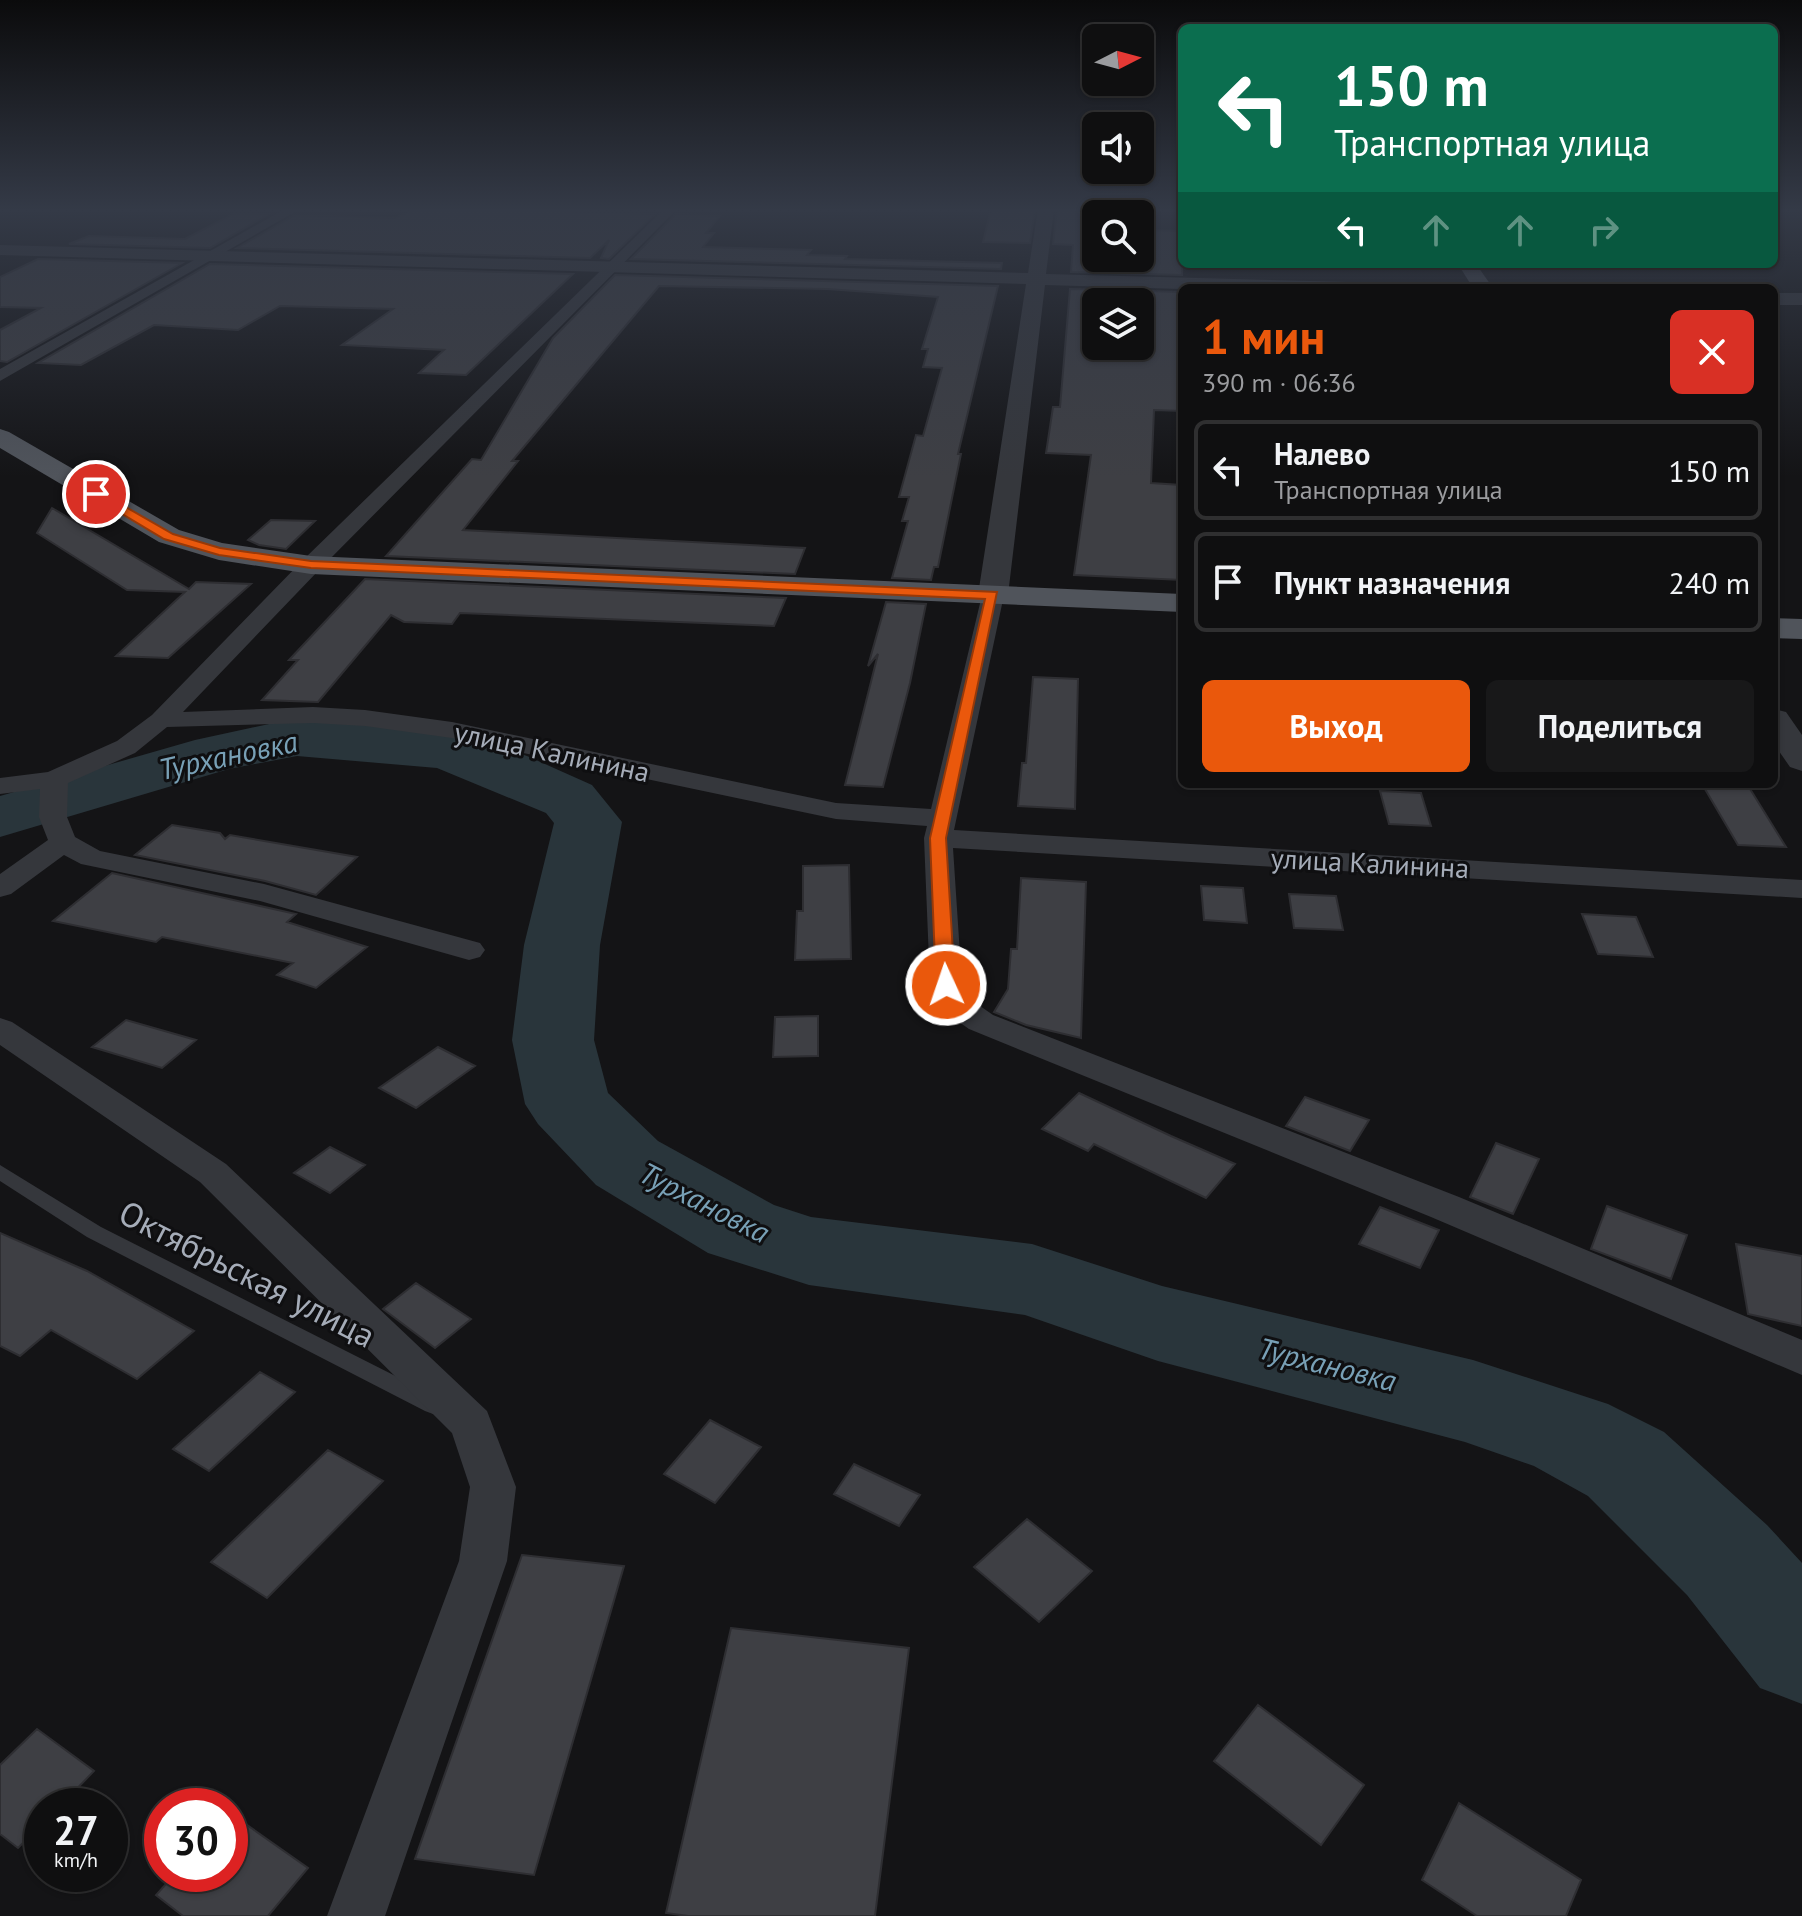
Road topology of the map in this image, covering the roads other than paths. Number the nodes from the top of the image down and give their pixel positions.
1 (136, 298) edge
2 (583, 298) edge
3 (1033, 298) edge
4 (1778, 299) edge
5 (1802, 299) edge
6 (0, 376) edge
7 (0, 437) edge
8 (311, 565) junction
9 (993, 595) junction
10 (1178, 603) edge
11 (1778, 628) edge
12 (1802, 629) edge
13 (161, 720) junction
14 (1778, 725) edge
15 (1802, 760) edge
16 (54, 779) junction
17 (0, 786) edge
18 (939, 828) junction
19 (63, 842) junction
20 (0, 888) edge
21 (1802, 889) edge
22 (469, 950) dead end
23 (0, 1029) edge
24 (0, 1172) edge
25 (1802, 1358) edge
26 (471, 1424) junction
27 (356, 1916) edge

1 - 6 street
2 - 8 street
3 - 9 street
4 - 5 street
7 - 8 main road
8 - 9 main road
8 - 13 street
9 - 10 main road
9 - 18 street
11 - 12 main road
13 - 16 street
13 - 18 street, улица Калинина
14 - 15 street
16 - 17 street
16 - 19 street
18 - 21 street, улица Калинина
18 - 25 street
19 - 20 street
19 - 22 street
23 - 26 street
24 - 26 lane, Октябрьская улица
26 - 27 street

